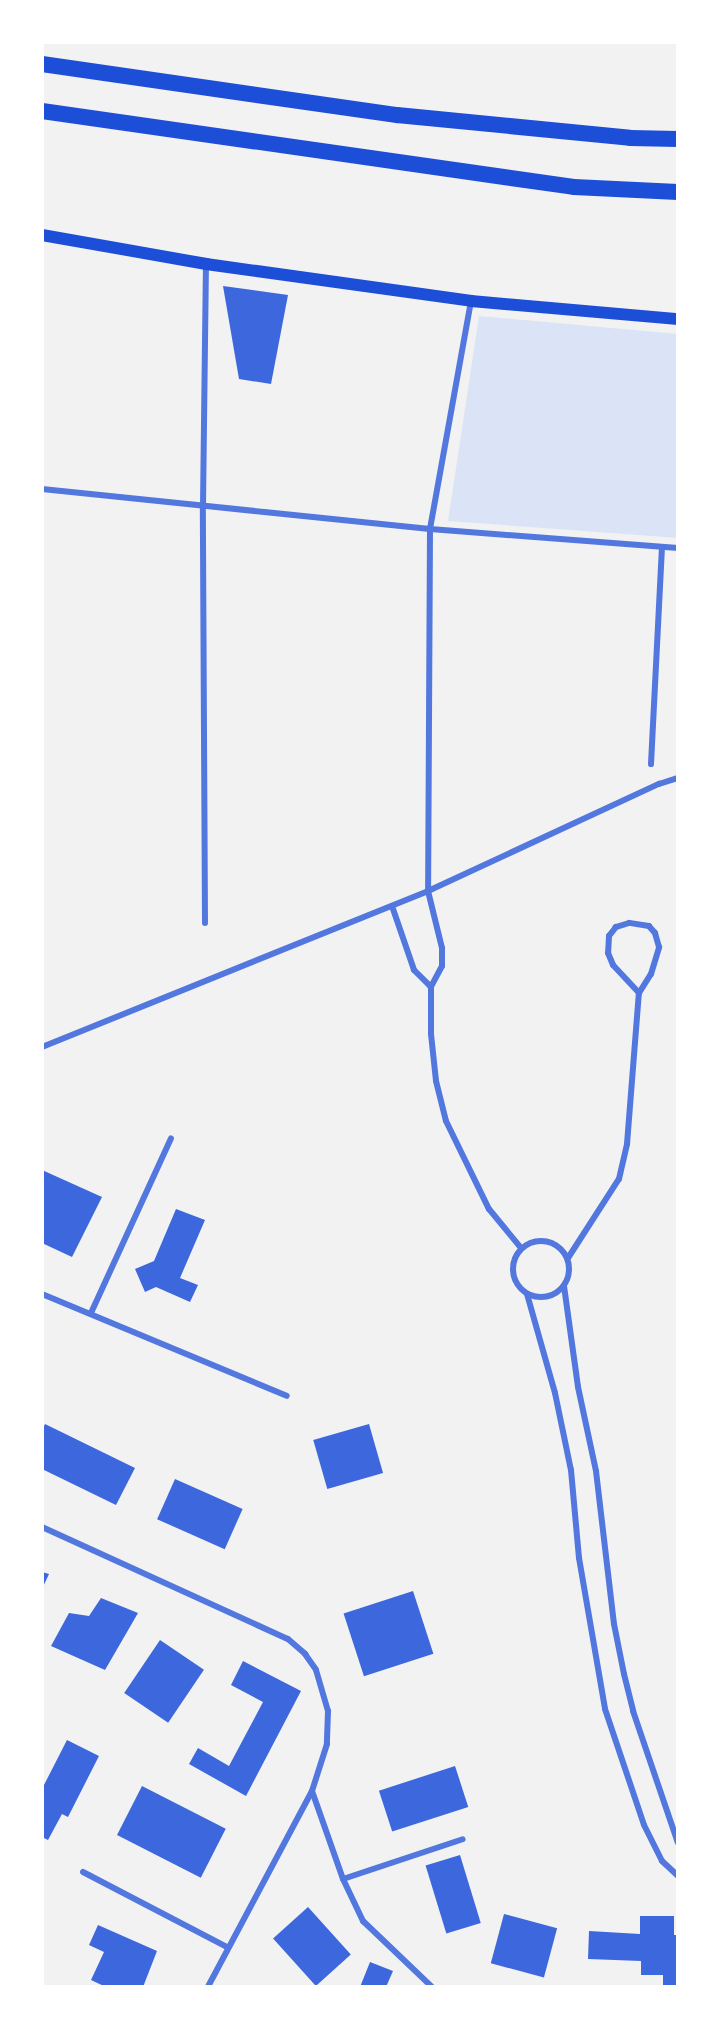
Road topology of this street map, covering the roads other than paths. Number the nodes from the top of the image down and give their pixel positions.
1 (42, 64) edge
2 (42, 111) edge
3 (678, 139) edge
4 (678, 192) edge
5 (42, 235) edge
6 (206, 264) junction
7 (471, 301) junction
8 (678, 320) edge
9 (42, 489) edge
10 (203, 506) junction
11 (430, 529) junction
12 (662, 548) junction
13 (678, 548) edge
14 (651, 764) dead end
15 (678, 778) edge
16 (428, 891) junction
17 (392, 906) junction
18 (205, 923) dead end
19 (431, 987) junction
20 (639, 993) junction
21 (42, 1047) edge
22 (171, 1138) dead end
23 (521, 1248) junction
24 (568, 1258) junction
25 (564, 1286) junction
26 (42, 1294) edge
27 (527, 1294) junction
28 (91, 1313) junction
29 (287, 1396) dead end
30 (42, 1527) edge
31 (312, 1791) junction
32 (463, 1839) dead end
33 (678, 1843) edge
34 (83, 1872) dead end
35 (678, 1876) edge
36 (343, 1879) junction
37 (227, 1947) junction
38 (208, 1987) edge
39 (432, 1987) edge

1 - 3 highway
2 - 4 highway
5 - 6 main road
6 - 7 main road
6 - 10 street
7 - 8 main road
7 - 11 street
9 - 10 street
10 - 11 street
10 - 18 street
11 - 12 street
11 - 16 street
12 - 13 street
12 - 14 street
15 - 16 street
16 - 17 street
16 - 19 street
17 - 19 street
17 - 21 street
19 - 23 street
20 - 20 street
20 - 24 street
22 - 28 street
23 - 24 street
23 - 27 street
24 - 25 street
25 - 27 street
25 - 33 street
26 - 28 street
27 - 35 street
28 - 29 street
30 - 31 street
31 - 36 street
31 - 37 street
32 - 36 street
34 - 37 street
36 - 39 street
37 - 38 street

